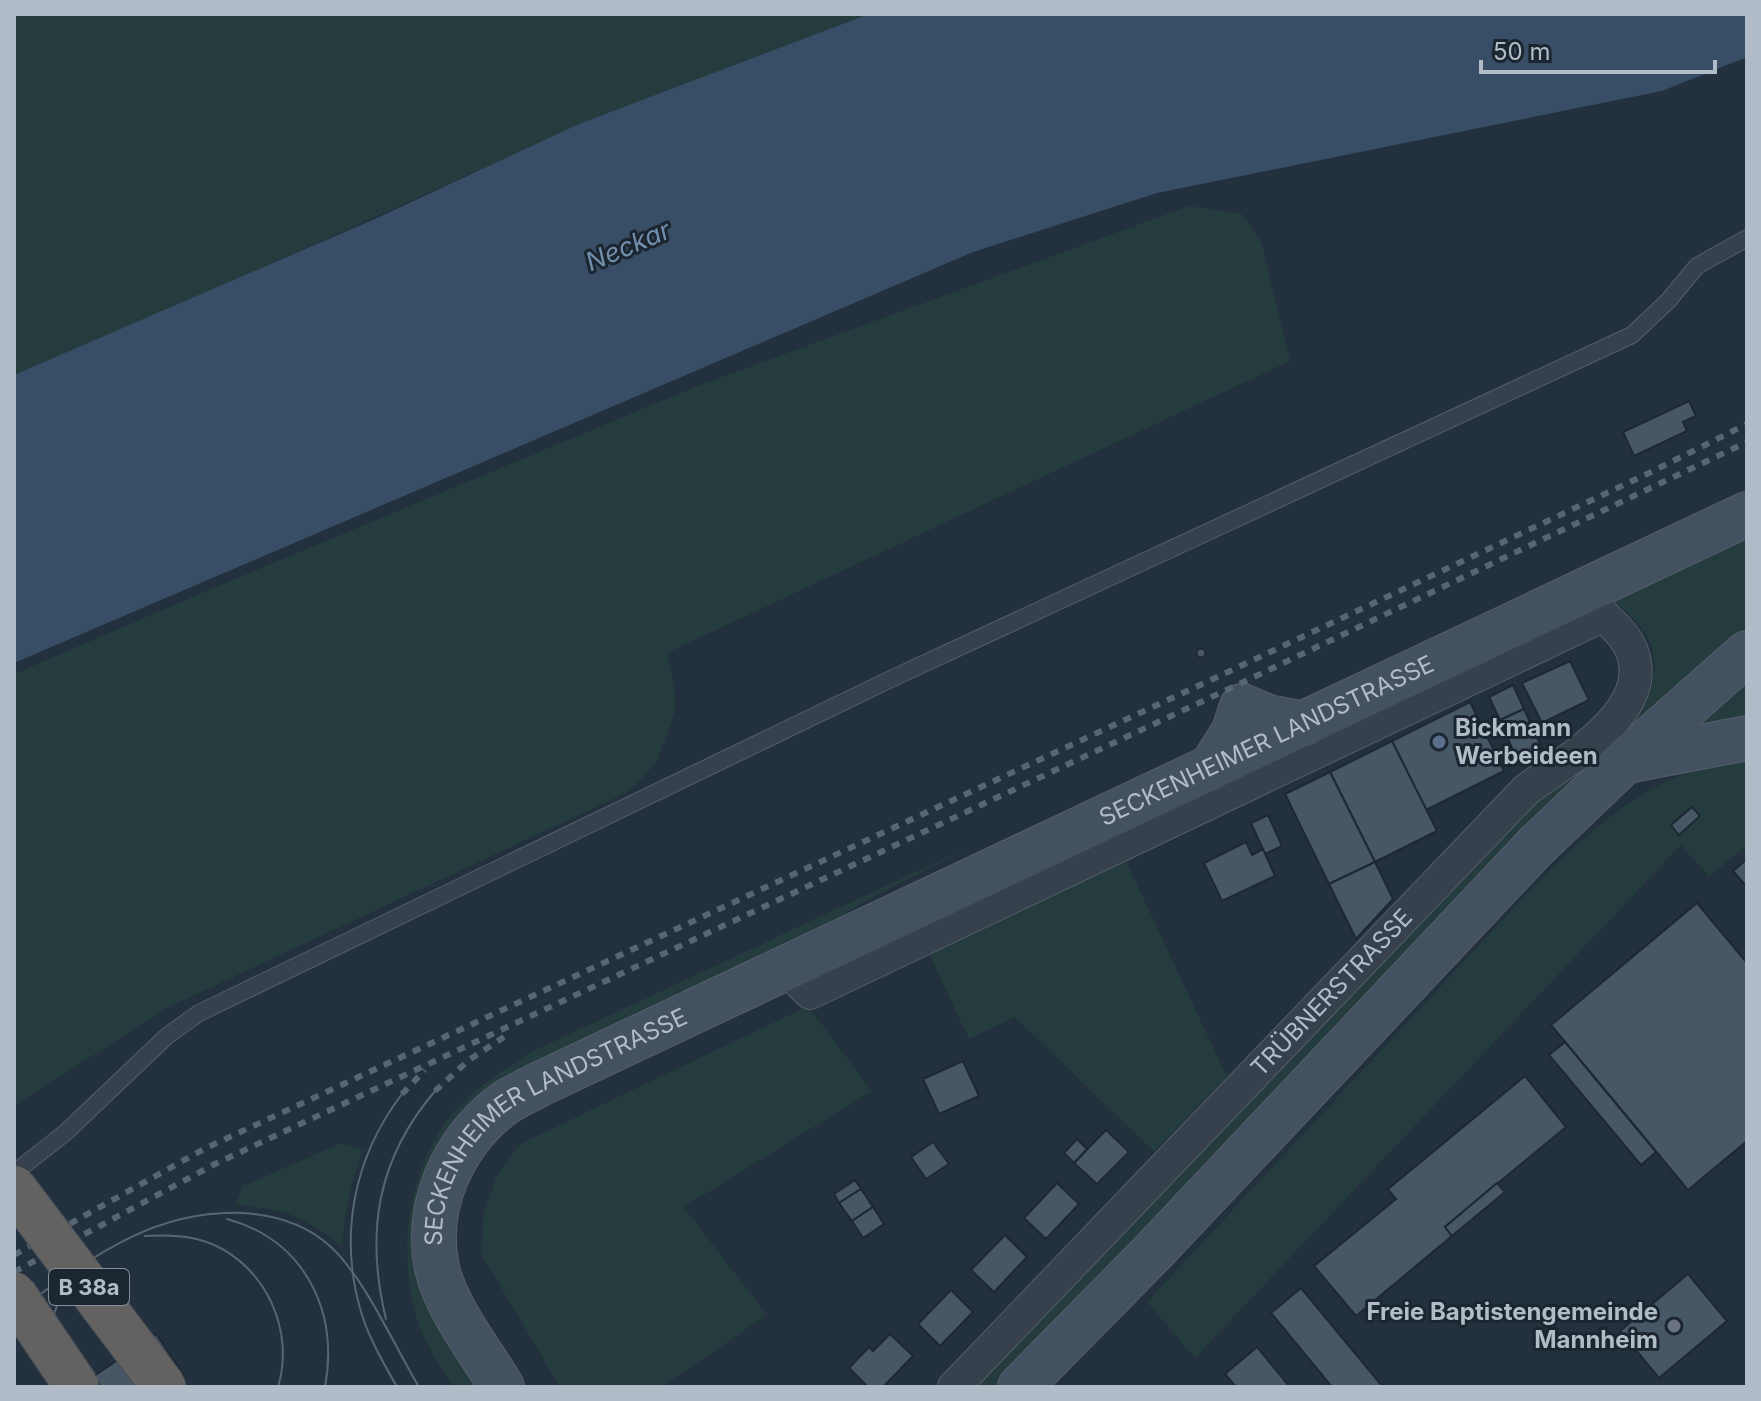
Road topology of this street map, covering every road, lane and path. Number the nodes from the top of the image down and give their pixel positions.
1 (1747, 238) edge
2 (1747, 514) edge
3 (1591, 605) junction
4 (1747, 653) edge
5 (1747, 738) edge
6 (1625, 761) junction
7 (786, 969) junction
8 (14, 1173) edge
9 (14, 1188) edge
10 (14, 1294) edge
11 (77, 1387) edge
12 (164, 1387) edge
13 (502, 1387) edge
14 (954, 1387) edge
15 (1020, 1387) edge

1 - 8 lane
2 - 3 main road, SECKENHEIMER LANDSTRASSE
3 - 7 street, SECKENHEIMER LANDSTRASSE
3 - 7 main road, SECKENHEIMER LANDSTRASSE
3 - 14 street, TRÜBNERSTRASSE
4 - 6 main road
5 - 6 main road
6 - 15 main road
7 - 13 main road, SECKENHEIMER LANDSTRASSE
9 - 12 highway, B 38a, bridge
10 - 11 highway, B 38a, bridge

